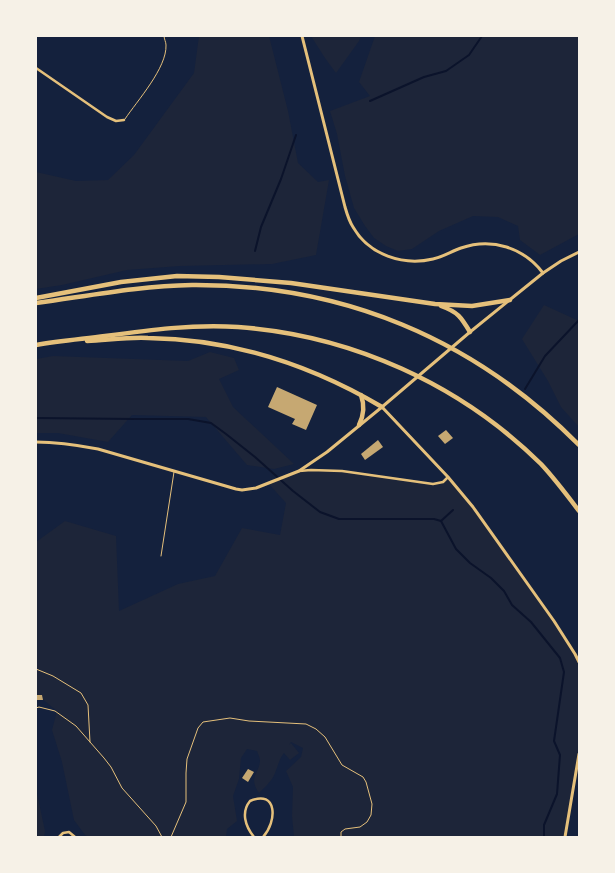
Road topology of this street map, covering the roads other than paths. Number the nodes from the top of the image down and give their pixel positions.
1 (164, 36) edge
2 (302, 36) edge
3 (36, 68) edge
4 (124, 120) joint
5 (579, 252) edge
6 (543, 273) junction
7 (36, 298) edge
8 (510, 300) junction
9 (36, 303) edge
10 (435, 304) junction
11 (470, 332) junction
12 (42, 344) junction
13 (36, 345) edge
14 (361, 395) junction
15 (382, 407) junction
16 (359, 425) junction
17 (36, 442) edge
18 (579, 445) edge
19 (174, 471) junction
20 (299, 471) junction
21 (448, 477) junction
22 (579, 511) edge
23 (161, 556) dead end
24 (579, 662) edge
25 (579, 754) edge
26 (59, 837) edge
27 (75, 837) edge
28 (254, 837) edge
29 (263, 837) edge
30 (565, 837) edge

1 - 4 lane
2 - 6 street
3 - 4 street
5 - 6 street
6 - 8 street
7 - 10 highway
8 - 10 highway
8 - 11 street
9 - 18 highway
10 - 11 highway
11 - 15 street
12 - 13 highway
12 - 14 highway
12 - 22 highway
14 - 15 highway
14 - 16 highway
15 - 16 street
15 - 21 street
16 - 20 street
17 - 19 street
19 - 20 street
19 - 23 lane
20 - 21 street
21 - 24 street
25 - 30 street
26 - 27 street
28 - 29 street

